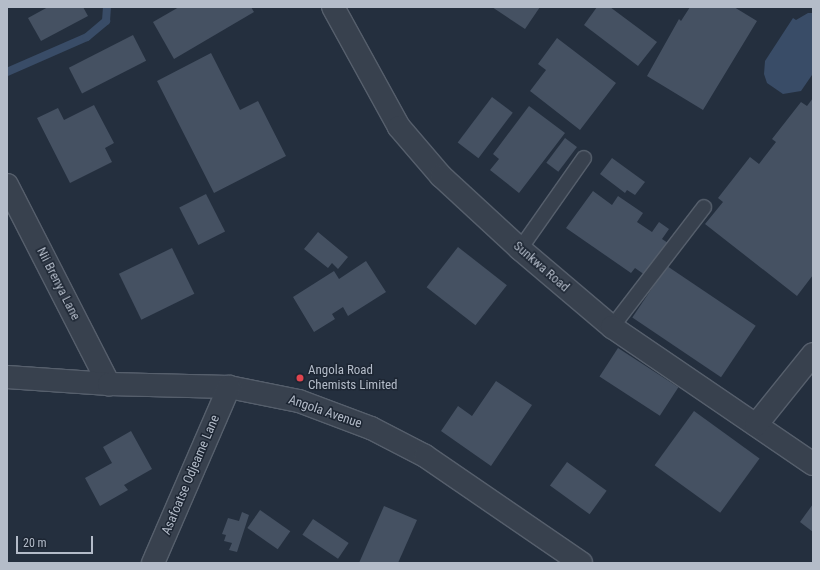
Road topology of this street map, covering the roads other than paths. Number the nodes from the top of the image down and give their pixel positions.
1 (333, 7) edge
2 (584, 158) dead end
3 (7, 185) edge
4 (704, 207) dead end
5 (520, 249) junction
6 (612, 327) junction
7 (813, 354) edge
8 (7, 377) edge
9 (109, 384) junction
10 (228, 387) junction
11 (756, 425) junction
12 (813, 464) edge
13 (153, 563) edge
14 (581, 563) edge

1 - 5 street, Sunkwa Road
2 - 5 lane
3 - 9 street, Nii Brenya Lane
4 - 6 lane
5 - 6 street, Sunkwa Road
6 - 11 street, Sunkwa Road
7 - 11 street
8 - 9 street, Angola Avenue
9 - 10 street, Angola Avenue
10 - 13 street, Asafoatse Odjeame Lane
10 - 14 street, Angola Avenue
11 - 12 street, Sunkwa Road

